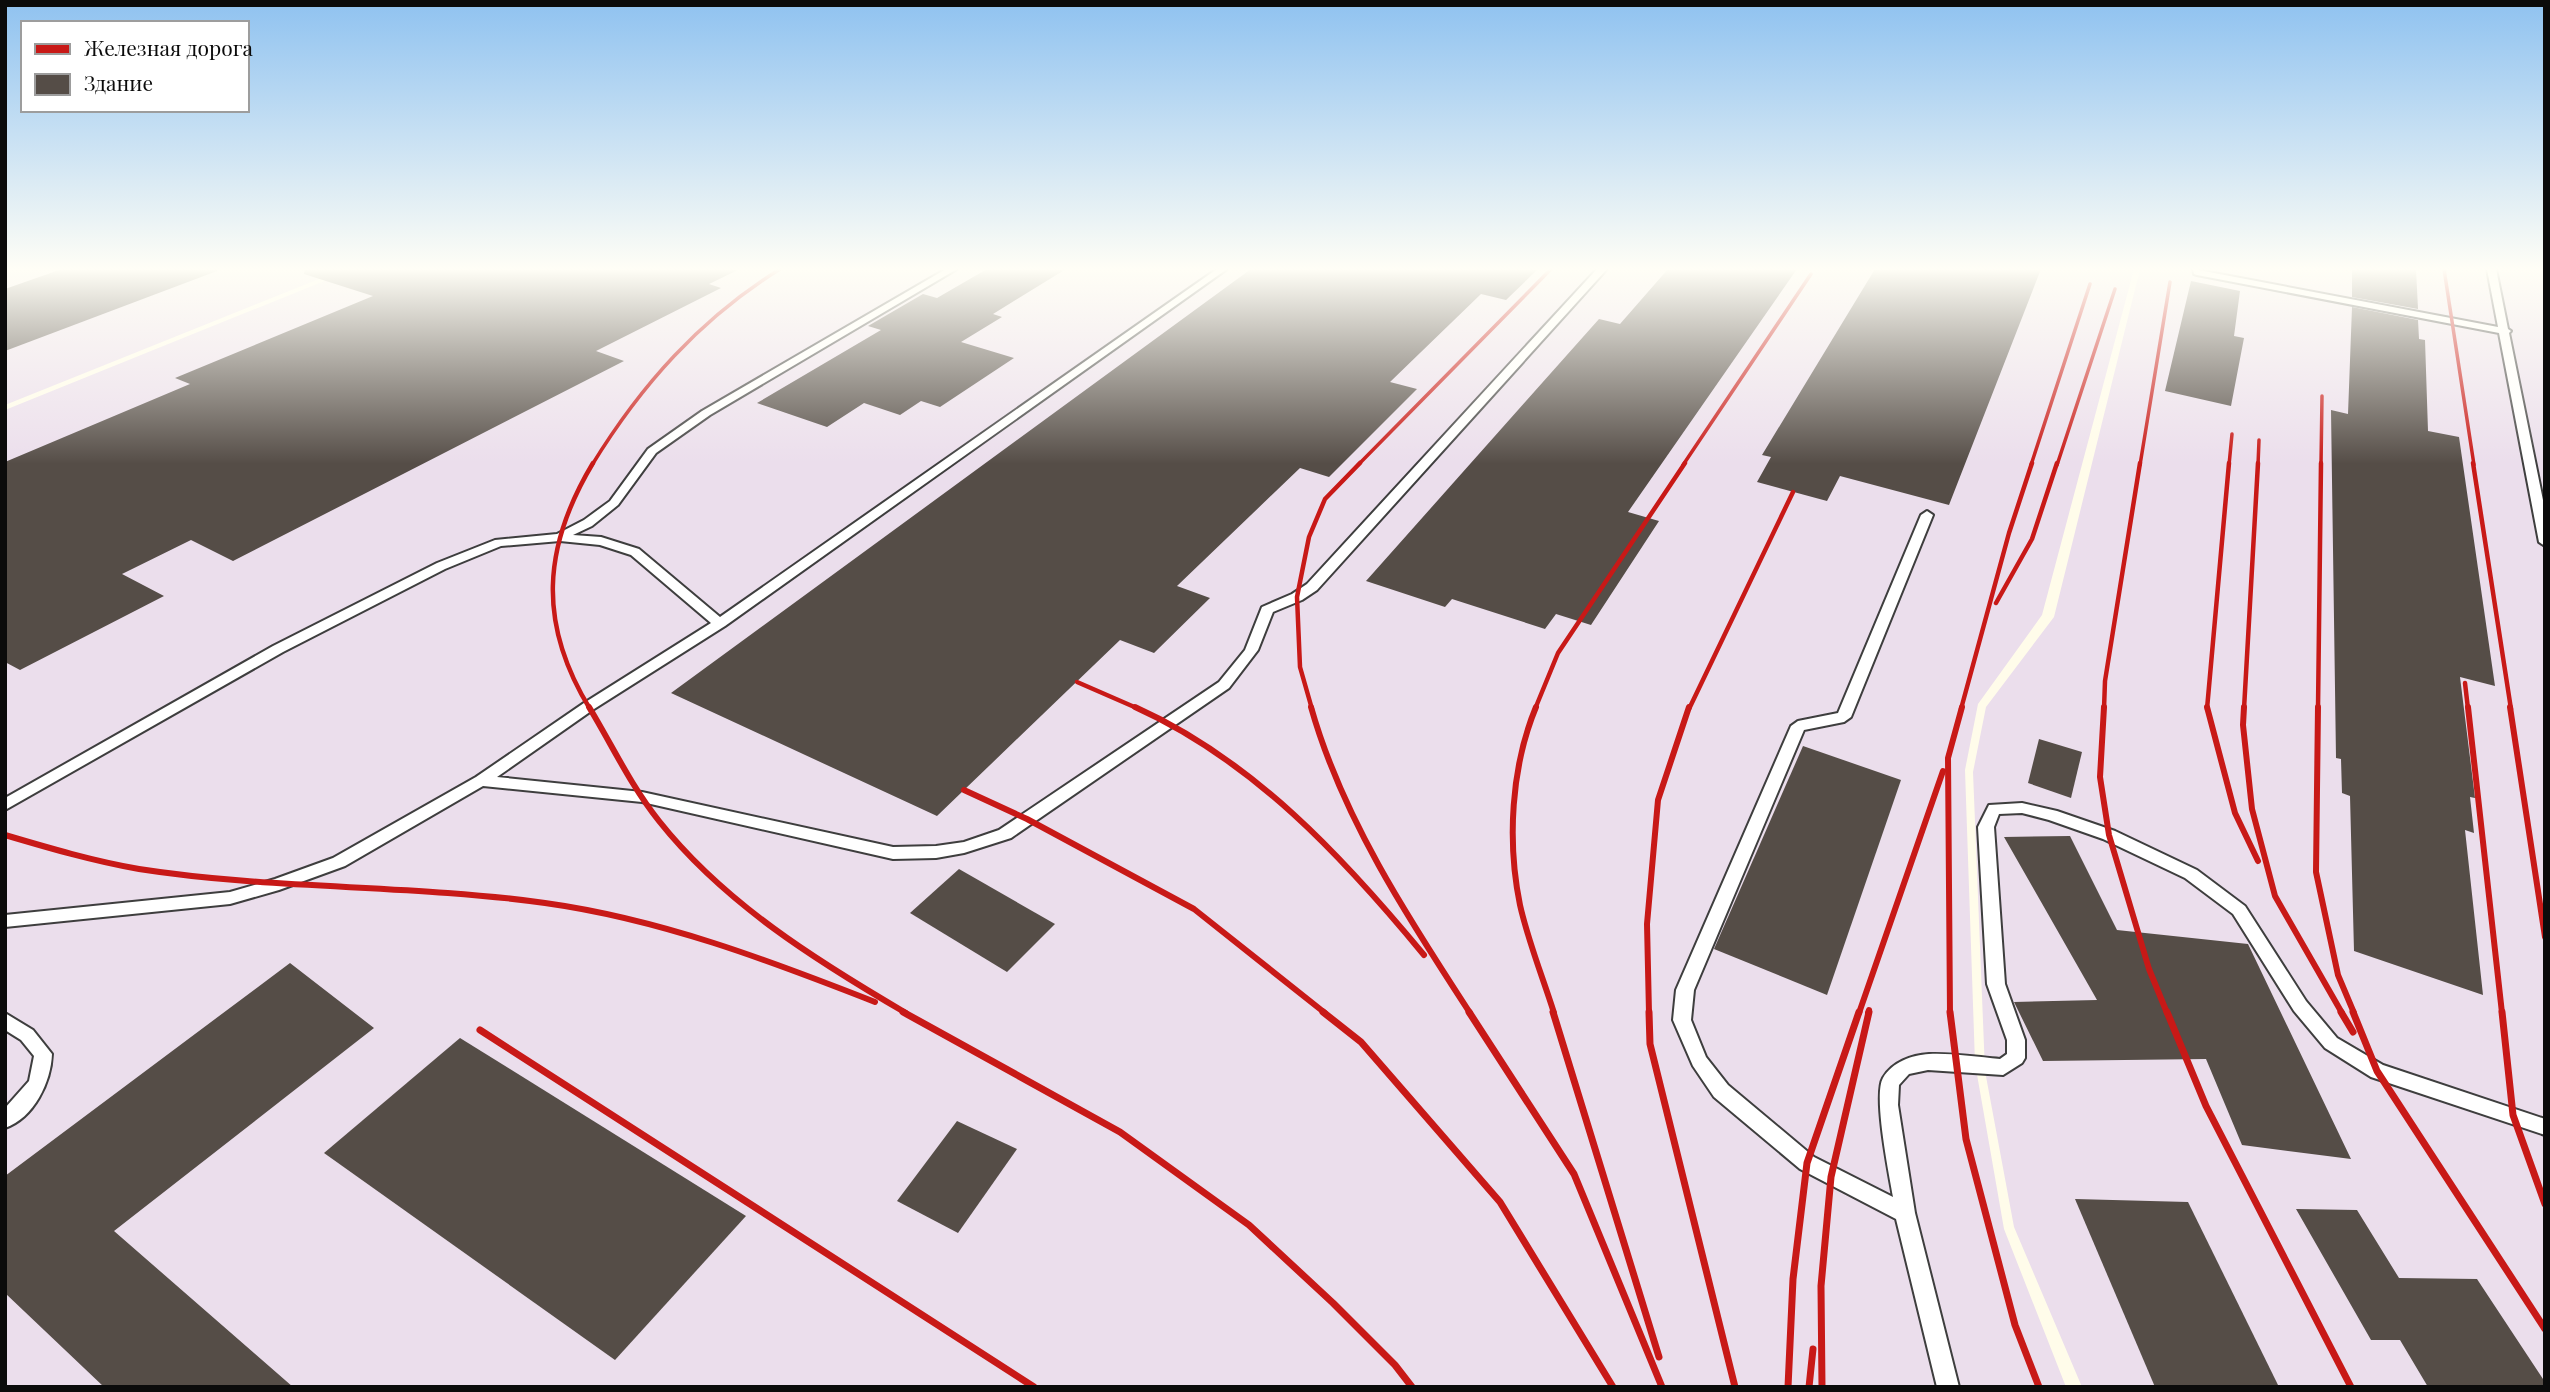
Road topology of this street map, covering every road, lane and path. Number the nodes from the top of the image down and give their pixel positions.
1 (841, 334) edge
2 (1130, 334) edge
3 (1543, 334) edge
4 (2507, 334) edge
5 (1927, 515) dead end
6 (560, 537) junction
7 (2545, 542) edge
8 (720, 623) junction
9 (481, 781) junction
10 (5, 805) edge
11 (5, 921) edge
12 (5, 1020) edge
13 (5, 1120) edge
14 (2545, 1127) edge
15 (1905, 1213) junction
16 (1948, 1387) edge

1 - 6 lane
2 - 8 lane
3 - 9 lane
4 - 7 lane
5 - 15 lane
6 - 8 lane
6 - 10 lane
8 - 9 lane
9 - 11 lane
12 - 13 lane
14 - 15 lane
15 - 16 lane

